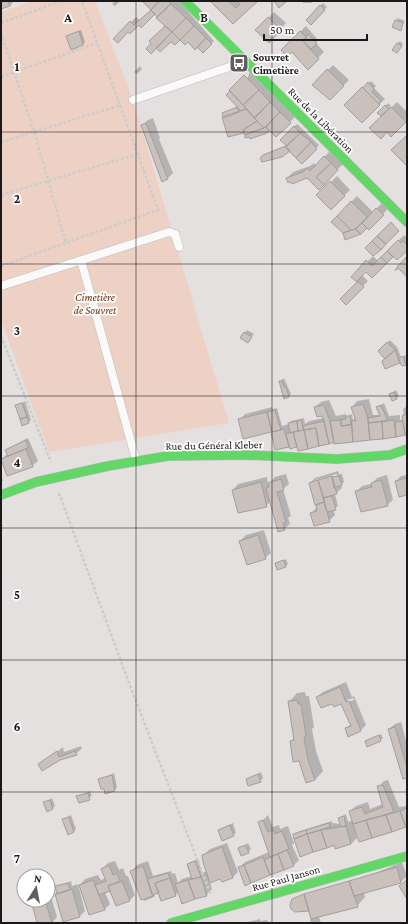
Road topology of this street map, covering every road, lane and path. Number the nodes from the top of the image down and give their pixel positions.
1 (61, 1) edge
2 (82, 1) edge
3 (185, 1) edge
4 (1, 22) edge
5 (1, 33) edge
6 (97, 43) junction
7 (243, 59) junction
8 (15, 72) junction
9 (1, 77) edge
10 (133, 100) joint
11 (120, 105) junction
12 (34, 131) junction
13 (1, 142) edge
14 (138, 154) junction
15 (48, 180) junction
16 (1, 195) edge
17 (407, 222) edge
18 (66, 243) junction
19 (179, 247) dead end
20 (81, 260) junction
21 (1, 266) edge
22 (1, 286) edge
23 (1, 336) edge
24 (407, 449) edge
25 (136, 461) junction
26 (55, 477) junction
27 (1, 495) edge
28 (407, 856) edge
29 (217, 910) junction
30 (171, 923) edge

1 - 4 path
2 - 6 path
3 - 7 main road, Rue de la Libération
5 - 8 path
6 - 8 path
6 - 11 path
7 - 10 lane
7 - 17 main road, Rue de la Libération
8 - 9 path
8 - 12 path
10 - 11 path
11 - 12 path
11 - 14 path
12 - 13 path
12 - 15 path
14 - 15 path
14 - 18 path
15 - 16 path
15 - 18 path
18 - 21 path
19 - 20 lane
20 - 22 lane
20 - 25 lane
23 - 26 path
24 - 25 main road, Rue du Général Kleber
25 - 26 main road, Rue du Général Kleber
26 - 27 main road, Rue du Général Kleber
26 - 29 path
28 - 29 main road, Rue Paul Janson
29 - 30 main road, Rue Paul Janson

